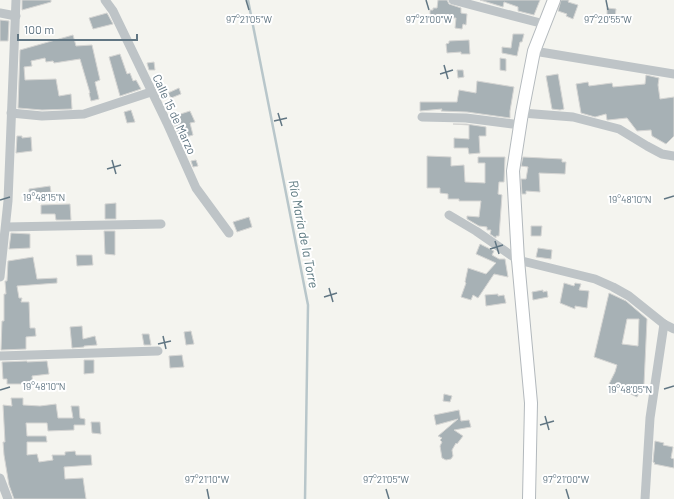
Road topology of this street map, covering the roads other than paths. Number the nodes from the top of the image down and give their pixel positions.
1 (16, 0) edge
2 (105, 0) edge
3 (452, 0) edge
4 (554, 0) edge
5 (0, 13) edge
6 (16, 16) junction
7 (544, 24) junction
8 (534, 51) junction
9 (674, 74) edge
10 (151, 92) junction
11 (11, 113) junction
12 (422, 117) dead end
13 (521, 119) junction
14 (674, 156) edge
15 (4, 201) edge
16 (449, 215) dead end
17 (161, 224) dead end
18 (6, 227) junction
19 (230, 233) dead end
20 (518, 260) junction
21 (0, 277) edge
22 (664, 324) junction
23 (674, 329) edge
24 (158, 351) dead end
25 (0, 356) edge
26 (0, 478) edge
27 (8, 499) edge
28 (529, 499) edge
29 (645, 499) edge

1 - 6 street
2 - 10 street, Calle 15 de Marzo
3 - 7 street
4 - 7 main road
5 - 6 street
6 - 11 street
7 - 8 main road
8 - 9 street
8 - 13 main road
10 - 11 street
10 - 19 street, Calle 15 de Marzo
11 - 15 street
12 - 13 street
13 - 14 street
13 - 20 main road
15 - 18 street
16 - 20 street
17 - 18 street
18 - 21 street
20 - 22 street
20 - 28 main road
22 - 23 street
22 - 29 street
24 - 25 street
26 - 27 street

